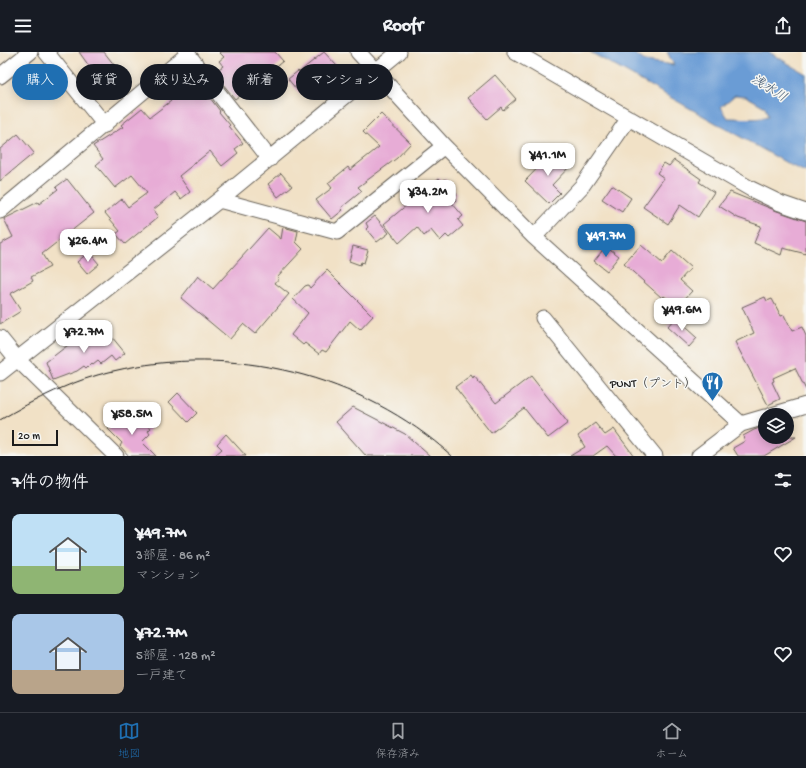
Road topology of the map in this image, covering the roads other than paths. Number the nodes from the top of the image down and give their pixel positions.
1 (30, 52) edge
2 (46, 52) edge
3 (358, 52) edge
4 (399, 52) edge
5 (515, 52) edge
6 (187, 53) edge
7 (369, 64) edge
8 (384, 64) edge
9 (0, 76) edge
10 (393, 90) edge
11 (341, 100) edge
12 (629, 118) junction
13 (105, 125) junction
14 (444, 146) junction
15 (270, 158) junction
16 (219, 200) junction
17 (0, 211) edge
18 (806, 212) edge
19 (534, 237) junction
20 (543, 318) dead end
21 (0, 338) edge
22 (17, 360) junction
23 (0, 373) edge
24 (806, 405) edge
25 (794, 409) edge
26 (758, 419) edge
27 (741, 424) junction
28 (116, 456) edge
29 (655, 456) edge
30 (699, 456) edge

1 - 9 street
2 - 13 street
3 - 7 street
4 - 8 street
5 - 12 street
6 - 13 street
6 - 15 street
10 - 14 street
11 - 15 street
12 - 18 street
12 - 19 street
13 - 17 street
14 - 16 street
14 - 19 street
15 - 16 street
16 - 22 street
19 - 27 street
20 - 29 street
21 - 22 street
22 - 23 street
22 - 28 street
24 - 25 street
26 - 27 street
27 - 30 street

